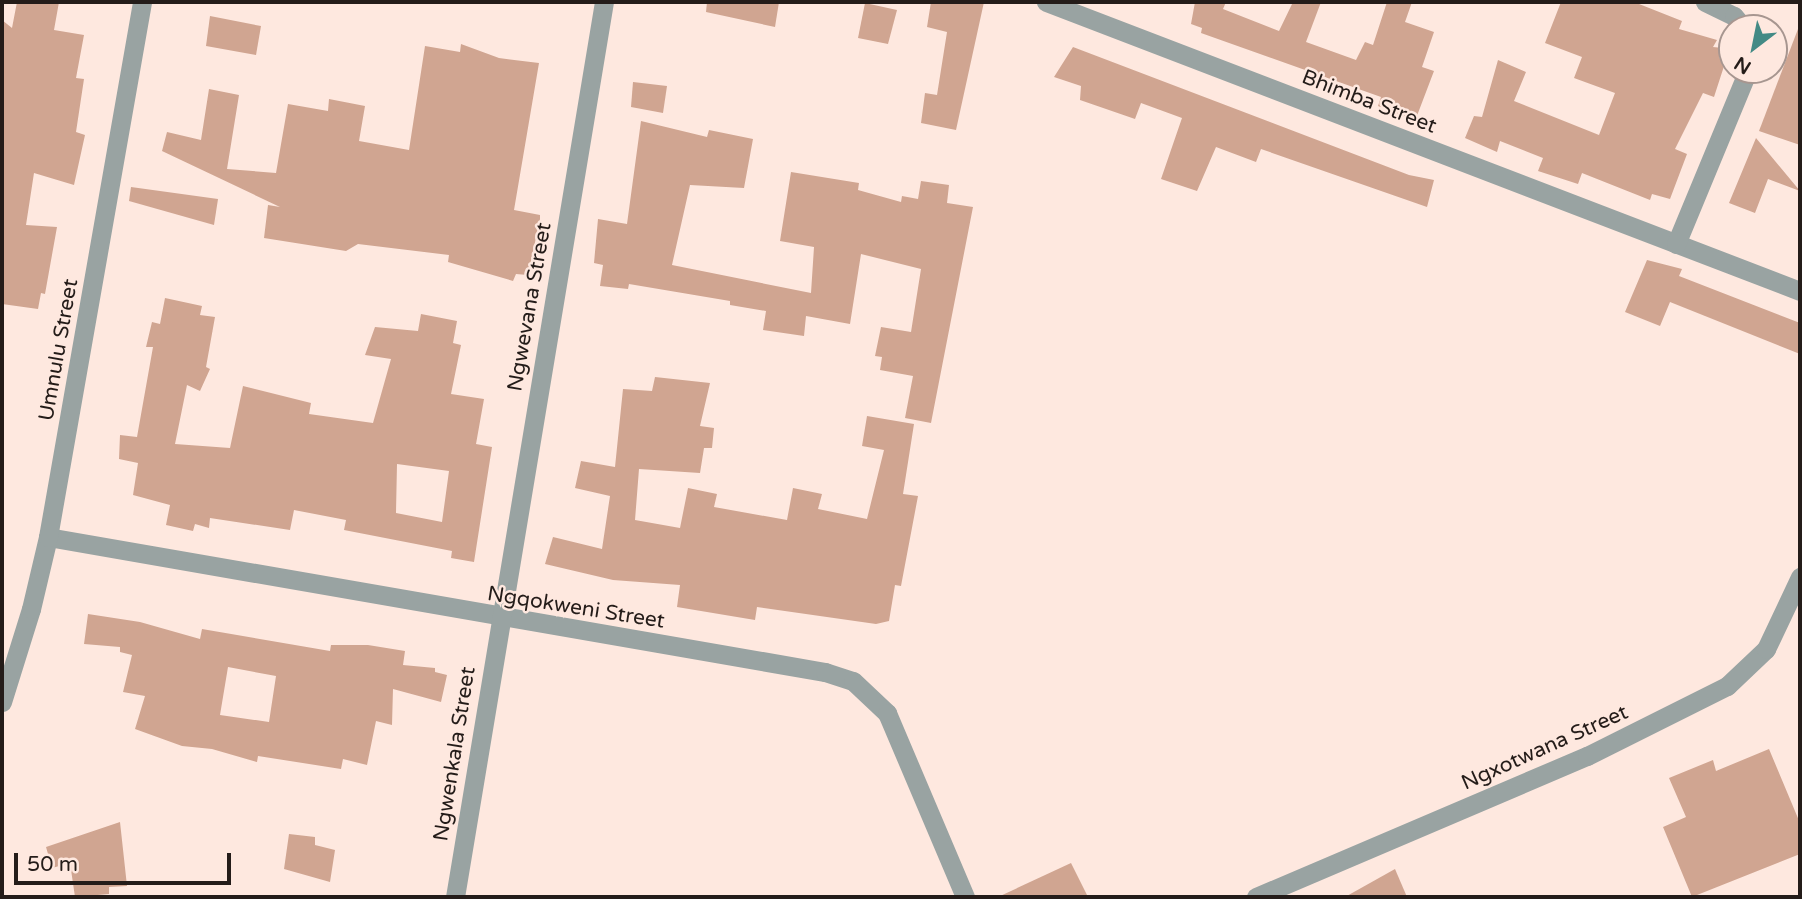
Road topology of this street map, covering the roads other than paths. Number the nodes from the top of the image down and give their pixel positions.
1 (142, 2) edge
2 (604, 2) edge
3 (1046, 2) edge
4 (1705, 2) edge
5 (1730, 14) edge
6 (1742, 84) edge
7 (1676, 244) junction
8 (1800, 291) edge
9 (48, 537) junction
10 (1800, 578) edge
11 (500, 619) junction
12 (2, 702) edge
13 (456, 897) edge
14 (965, 897) edge
15 (1256, 897) edge

1 - 9 street, Umnulu Street
2 - 11 street, Ngwevana Street
3 - 7 street, Bhimba Street
4 - 5 street
6 - 7 street
7 - 8 street, Bhimba Street
9 - 11 street, Ngqokweni Street
9 - 12 street, Umnulu Street
10 - 15 street, Ngxotwana Street
11 - 13 street, Ngwenkala Street
11 - 14 street, Ngqokweni Street

